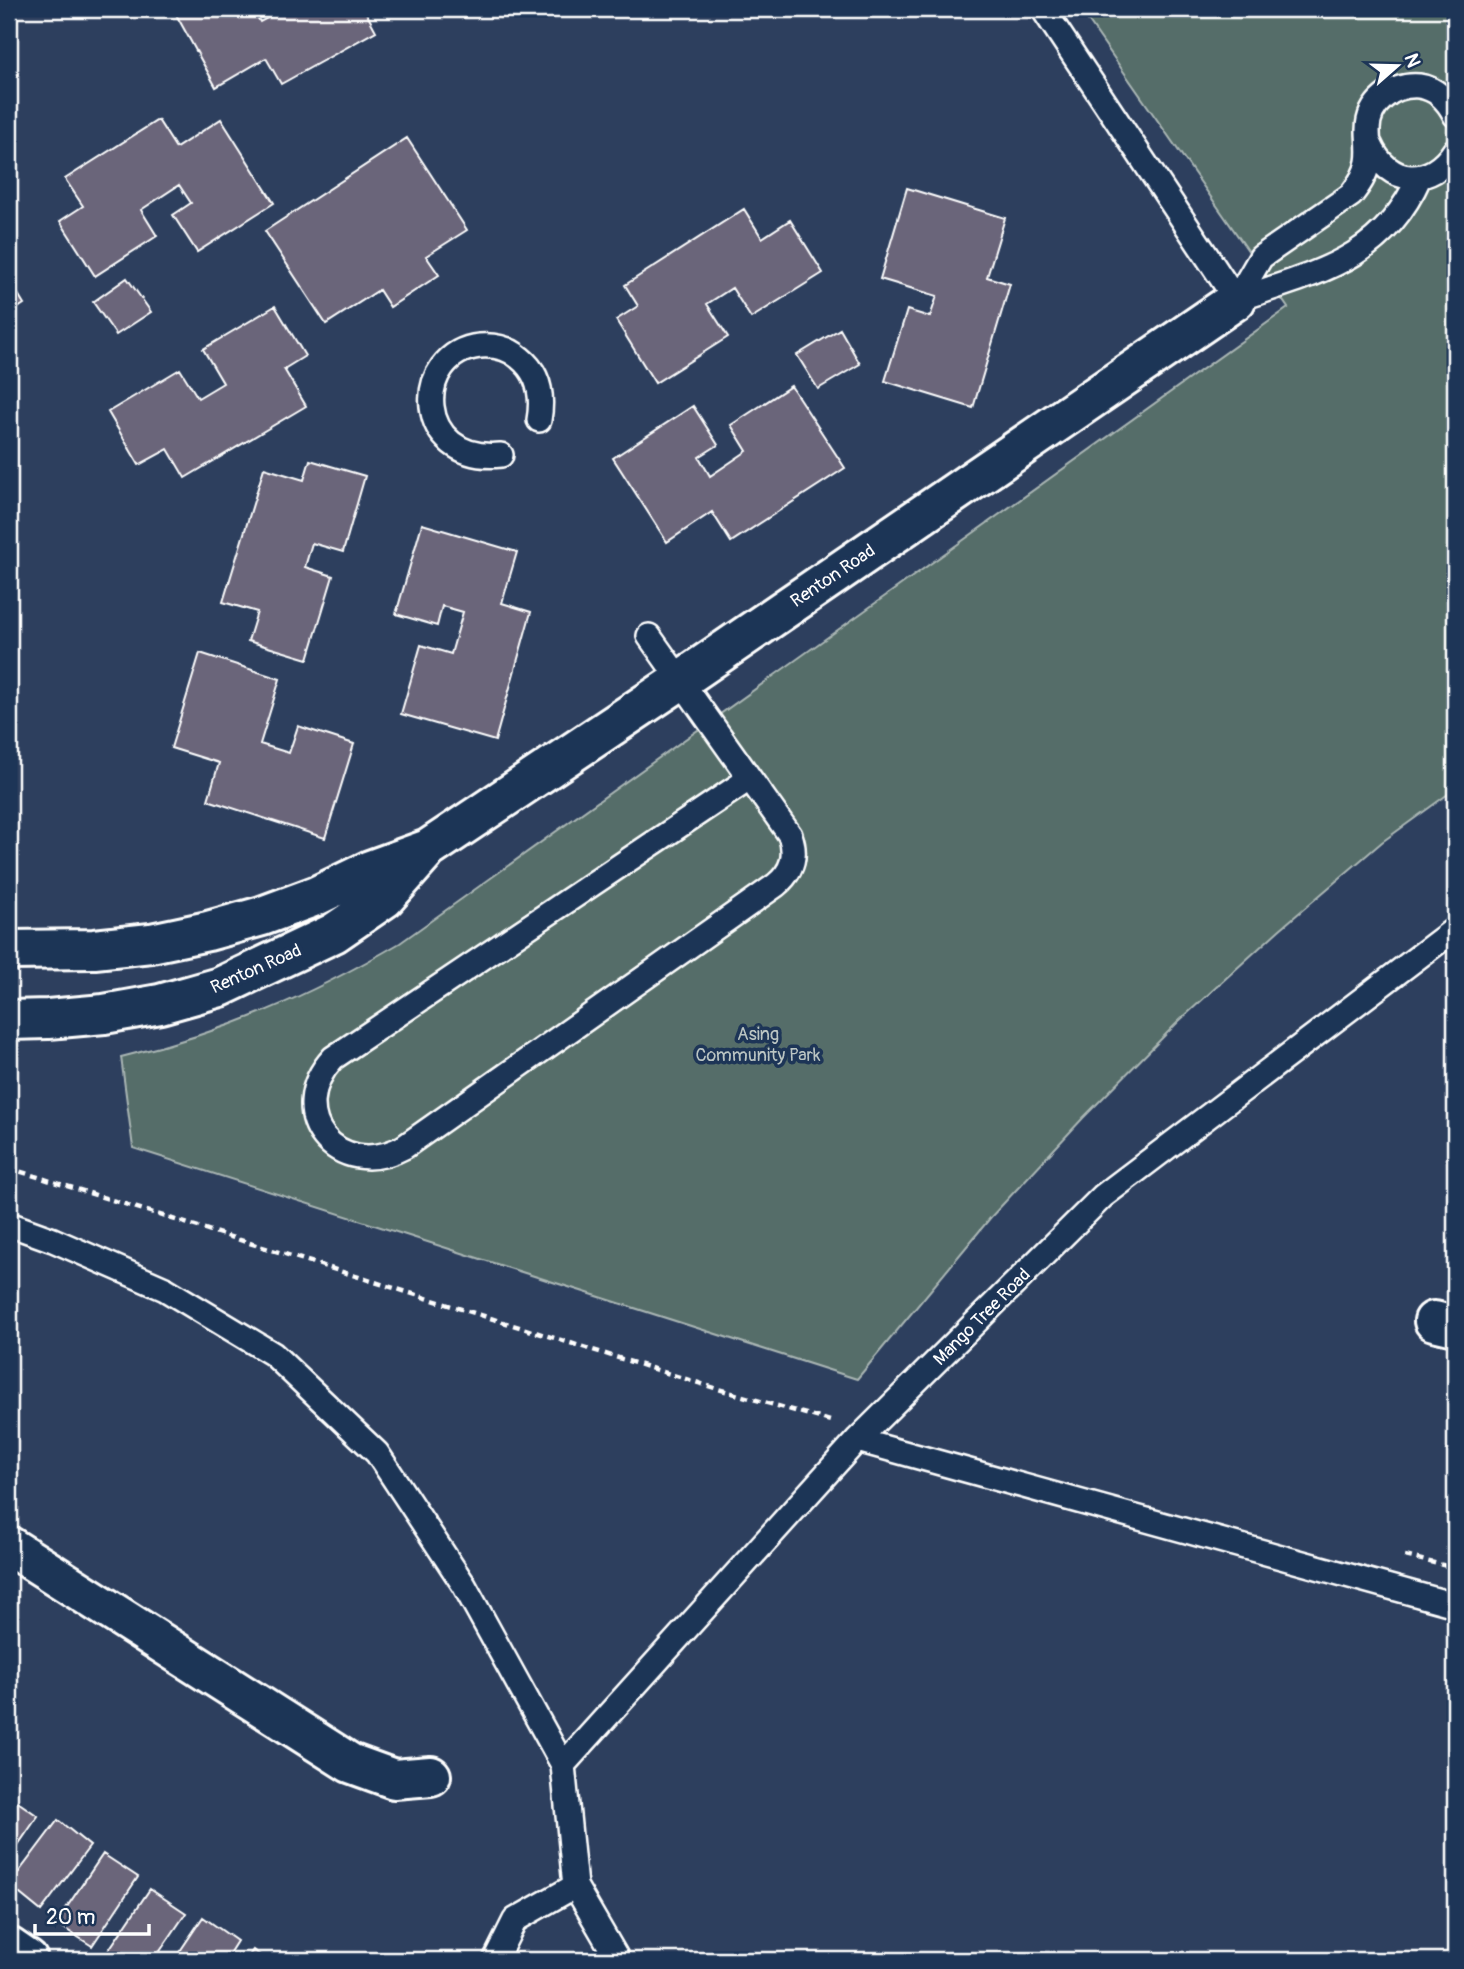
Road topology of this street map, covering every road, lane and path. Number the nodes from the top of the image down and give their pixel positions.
1 (1042, 9) edge
2 (1455, 115) edge
3 (1370, 144) junction
4 (1455, 150) edge
5 (1419, 177) junction
6 (1236, 300) junction
7 (539, 420) dead end
8 (501, 455) dead end
9 (649, 635) dead end
10 (681, 680) junction
11 (749, 779) junction
12 (428, 849) junction
13 (1455, 929) edge
14 (9, 950) edge
15 (9, 1020) edge
16 (9, 1168) edge
17 (9, 1224) edge
18 (862, 1436) junction
19 (9, 1546) edge
20 (1402, 1555) dead end
21 (1455, 1567) edge
22 (1455, 1605) edge
23 (564, 1765) junction
24 (431, 1776) dead end
25 (575, 1886) junction
26 (9, 1947) edge
27 (28, 1960) edge
28 (495, 1960) edge
29 (618, 1960) edge

1 - 6 lane
2 - 3 lane
3 - 5 lane
3 - 6 lane
4 - 5 lane
5 - 6 lane
6 - 10 street, Renton Road
7 - 8 lane
9 - 10 lane
10 - 11 lane
10 - 12 street, Renton Road
11 - 11 lane
12 - 14 street, Renton Road
12 - 15 street, Renton Road
13 - 18 lane, Mango Tree Road
16 - 18 path
17 - 23 lane
18 - 22 lane
18 - 23 lane, Mango Tree Road
19 - 24 street
20 - 21 path
23 - 25 lane
25 - 28 lane
25 - 29 lane
26 - 27 street

